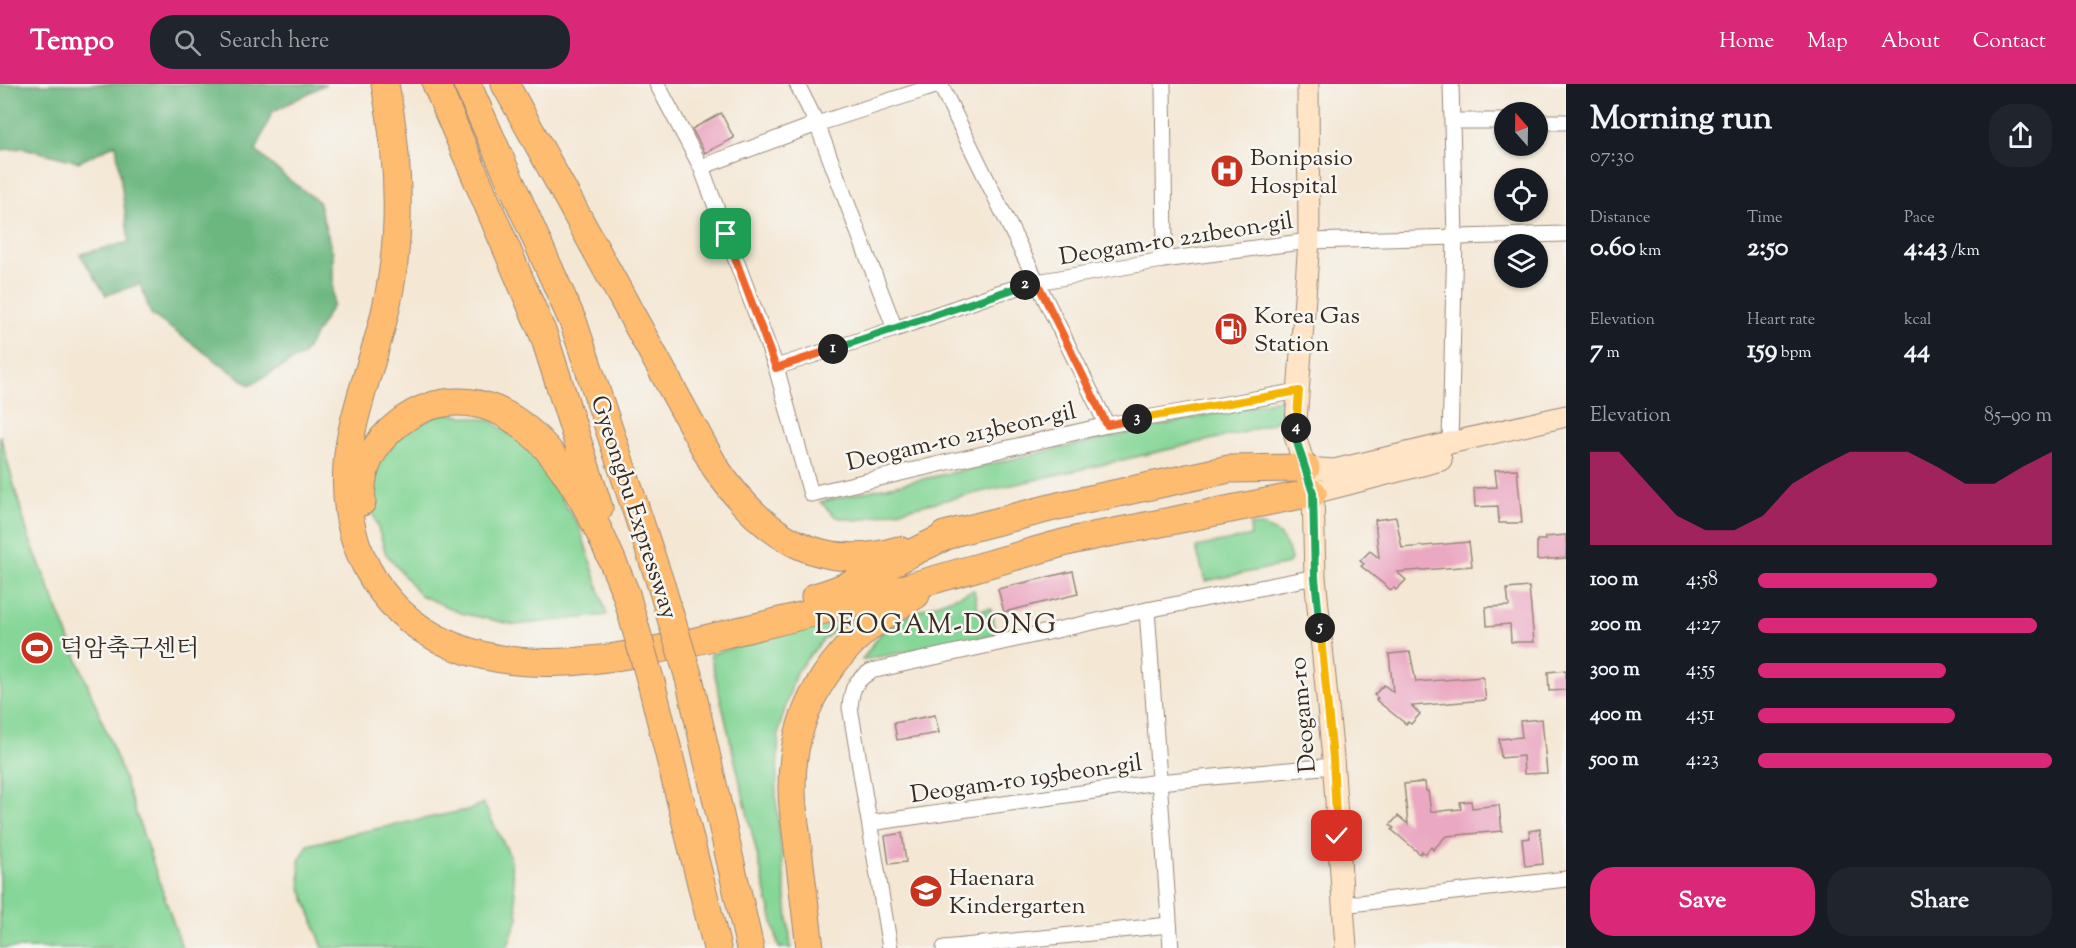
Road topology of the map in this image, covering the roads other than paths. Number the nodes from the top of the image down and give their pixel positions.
1 (385, 84) edge
2 (436, 84) edge
3 (466, 84) edge
4 (505, 84) edge
5 (657, 84) edge
6 (797, 84) edge
7 (940, 84) edge
8 (1163, 84) edge
9 (1308, 84) edge
10 (1451, 84) edge
11 (1453, 121) junction
12 (1494, 121) edge
13 (1548, 122) edge
14 (1566, 122) edge
15 (817, 124) junction
16 (701, 167) junction
17 (1566, 234) edge
18 (1455, 237) junction
19 (1309, 241) junction
20 (1163, 260) junction
21 (1037, 282) junction
22 (895, 329) junction
23 (776, 368) junction
24 (1299, 391) junction
25 (1566, 416) edge
26 (1107, 425) junction
27 (1566, 429) edge
28 (1450, 444) junction
29 (1310, 480) junction
30 (959, 531) junction
31 (957, 573) junction
32 (1315, 578) junction
33 (626, 594) junction
34 (1148, 610) junction
35 (1333, 766) junction
36 (1158, 782) junction
37 (870, 823) junction
38 (1566, 879) edge
39 (1342, 905) junction
40 (1169, 925) junction
41 (717, 948) edge
42 (750, 948) edge
43 (810, 948) edge
44 (890, 948) edge
45 (944, 948) edge
46 (1171, 948) edge
47 (1346, 948) edge

1 - 31 highway
2 - 33 highway, Gyeongbu Expressway
3 - 42 highway, Gyeongbu Expressway, bridge
4 - 30 highway
5 - 16 street
6 - 15 street
7 - 15 street
7 - 21 street
8 - 20 street
9 - 19 street, Deogam-ro
10 - 11 street
11 - 12 street
11 - 18 street
13 - 14 street
15 - 16 street
15 - 22 street
16 - 23 street
17 - 18 street, Deogam-ro 221beon-gil
18 - 19 street, Deogam-ro 221beon-gil
18 - 28 street
19 - 20 street, Deogam-ro 221beon-gil
19 - 24 street, Deogam-ro
20 - 21 street, Deogam-ro 221beon-gil
21 - 22 street, Deogam-ro 221beon-gil
21 - 26 street
22 - 23 street, Deogam-ro 221beon-gil
23 - 26 street, Deogam-ro 213beon-gil
24 - 26 street, Deogam-ro 213beon-gil
24 - 29 street, Deogam-ro
25 - 28 street
27 - 29 street
28 - 29 street
29 - 30 highway
29 - 31 highway
29 - 32 street, Deogam-ro
30 - 33 highway
31 - 43 highway
32 - 34 street
32 - 35 street, Deogam-ro
33 - 41 highway, Gyeongbu Expressway, bridge
34 - 36 street
34 - 37 street
35 - 36 street, Deogam-ro 195beon-gil
35 - 39 street, Deogam-ro
36 - 37 street, Deogam-ro 195beon-gil
36 - 40 street
37 - 44 street
38 - 39 street
39 - 47 street, Deogam-ro
40 - 45 street
40 - 46 street

